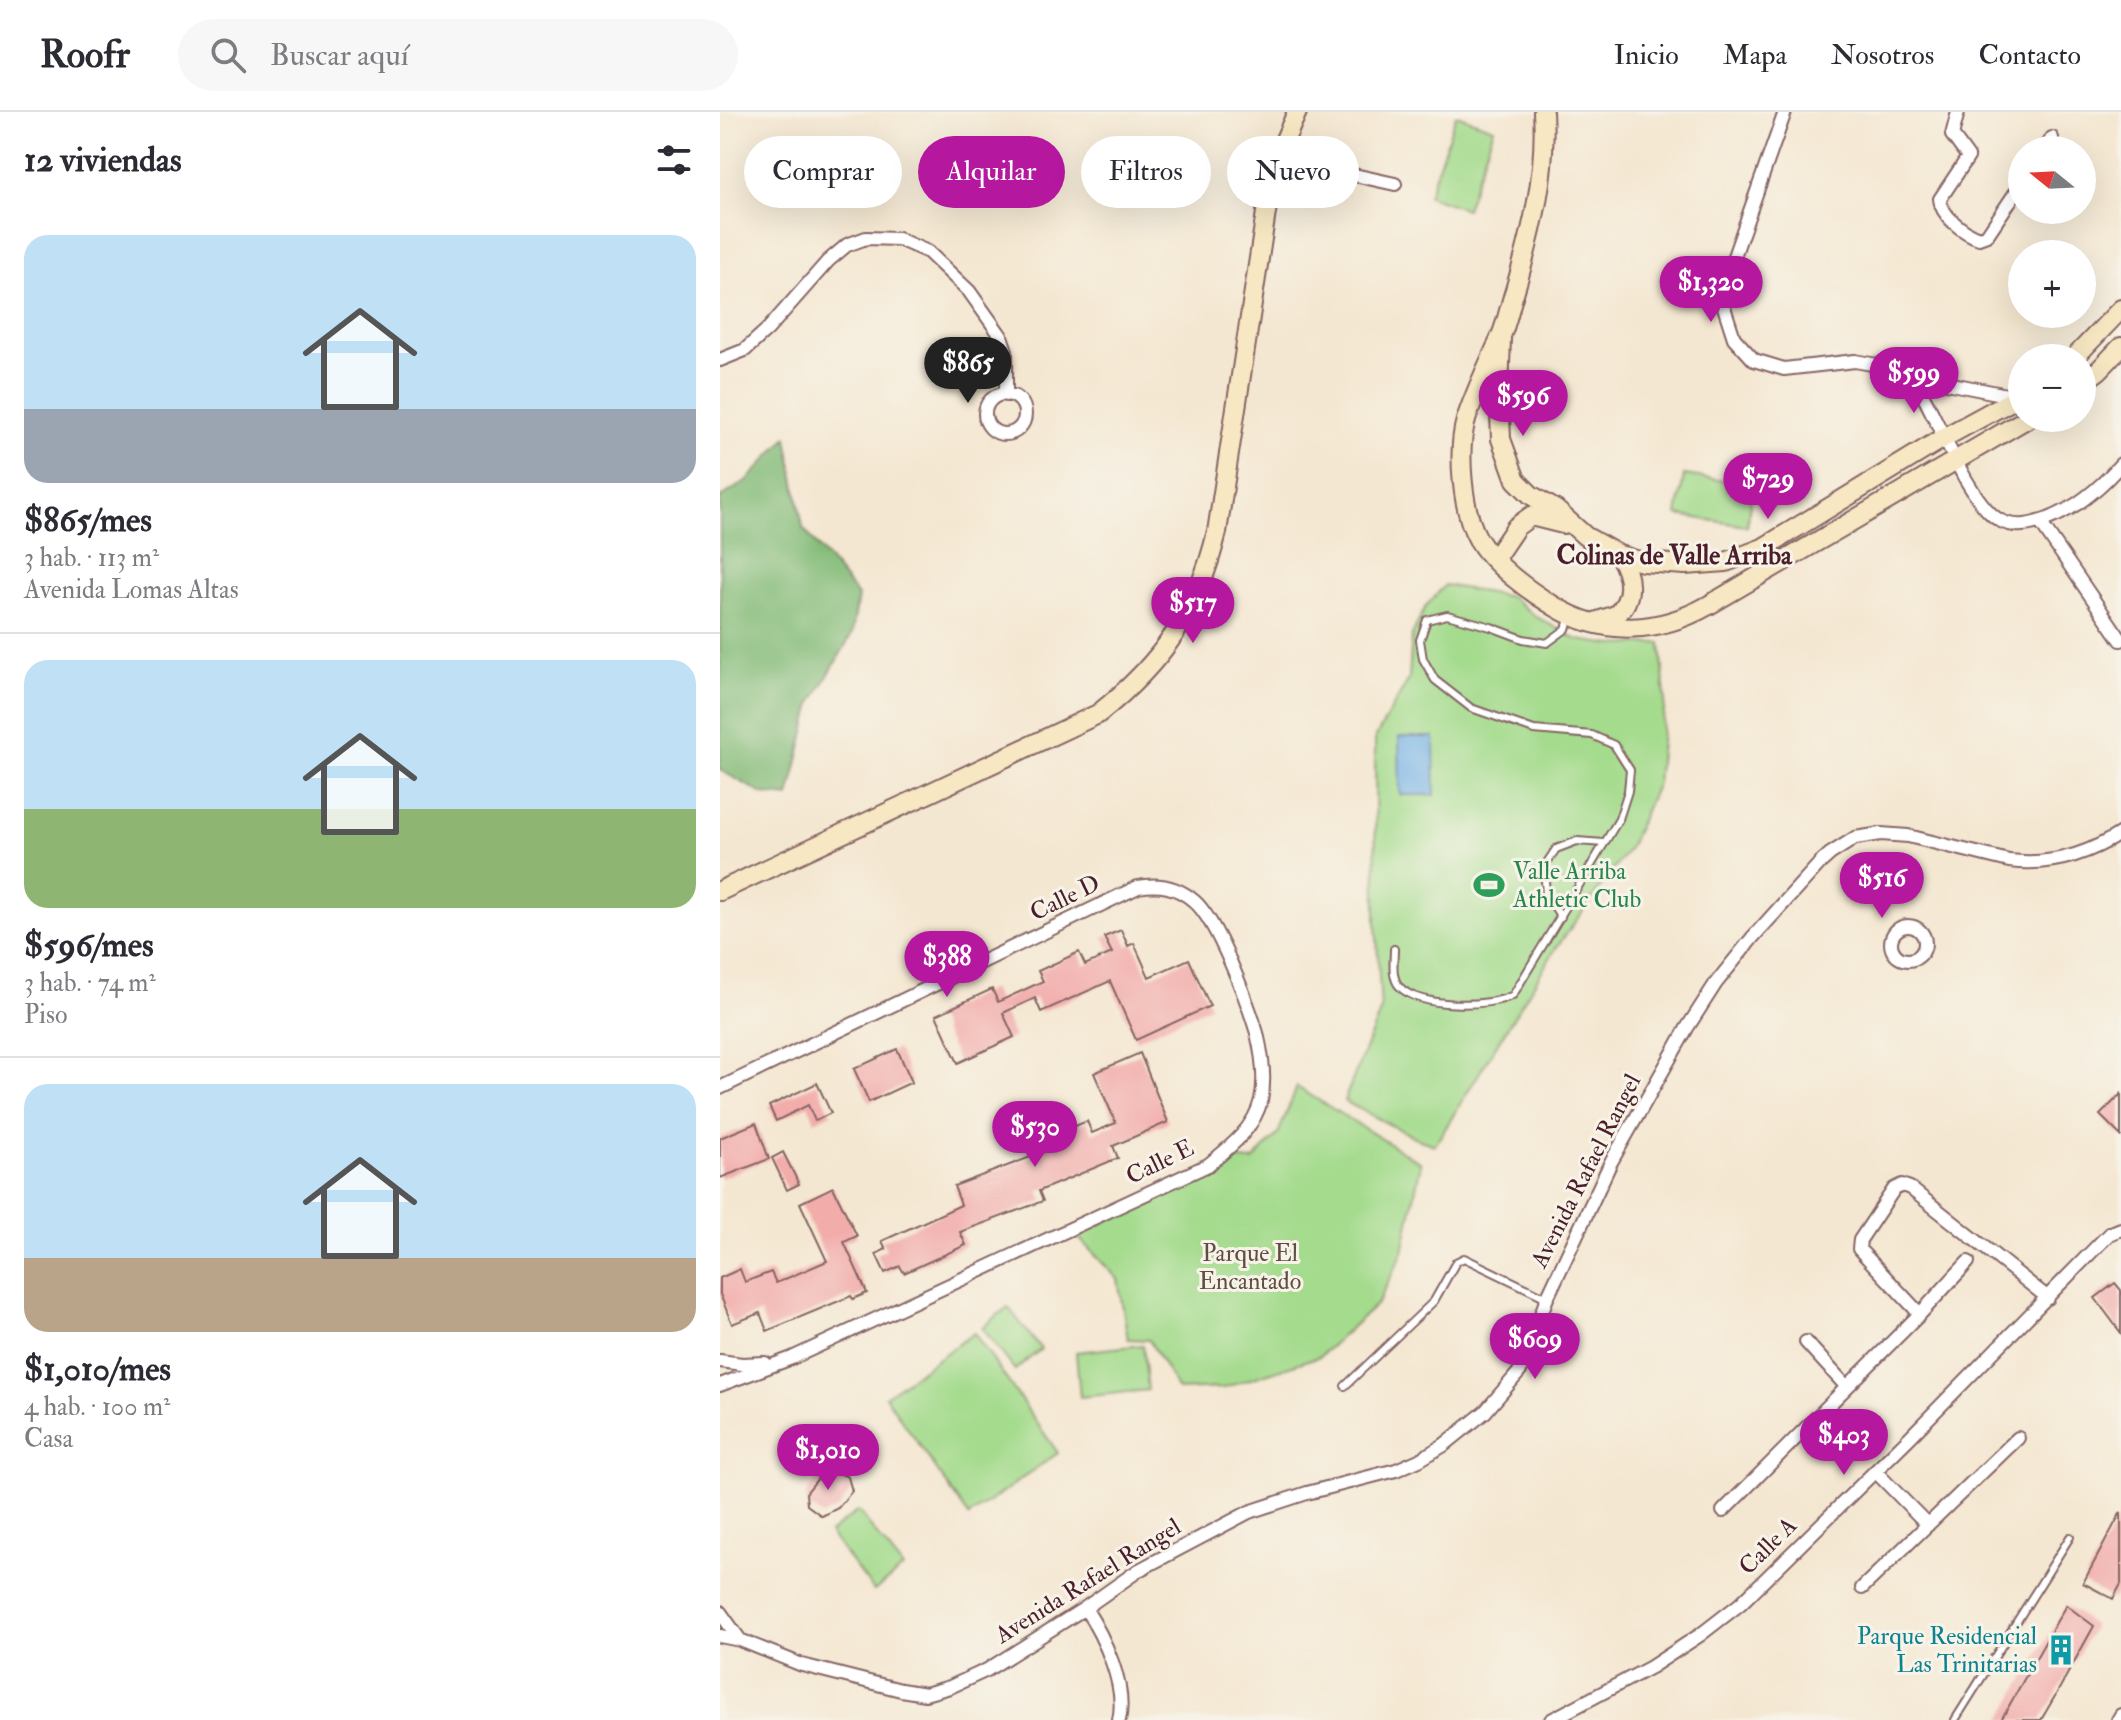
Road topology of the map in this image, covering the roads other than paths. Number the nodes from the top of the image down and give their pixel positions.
1 (1297, 112) edge
2 (1543, 112) edge
3 (1785, 112) edge
4 (1958, 112) edge
5 (1287, 136) edge
6 (1359, 176) edge
7 (1395, 184) dead end
8 (2008, 204) edge
9 (1268, 208) edge
10 (2121, 309) edge
11 (1501, 336) junction
12 (2087, 344) edge
13 (2121, 347) edge
14 (720, 360) edge
15 (2096, 372) edge
16 (1912, 376) junction
17 (2008, 394) edge
18 (1006, 395) dead end
19 (2008, 403) edge
20 (2008, 429) edge
21 (1945, 437) junction
22 (1956, 459) junction
23 (2121, 464) edge
24 (2040, 522) junction
25 (1573, 528) junction
26 (1619, 555) junction
27 (1495, 558) junction
28 (1570, 616) junction
29 (1592, 623) junction
30 (2121, 640) edge
31 (2121, 833) edge
32 (1604, 843) junction
33 (1171, 887) joint
34 (720, 891) edge
35 (1561, 917) junction
36 (1394, 949) dead end
37 (720, 1088) edge
38 (2121, 1229) edge
39 (1968, 1262) dead end
40 (1547, 1298) junction
41 (2048, 1298) junction
42 (1920, 1314) junction
43 (1806, 1342) dead end
44 (792, 1358) junction
45 (720, 1361) edge
46 (720, 1385) edge
47 (1345, 1386) dead end
48 (1846, 1386) junction
49 (2018, 1438) dead end
50 (1875, 1471) junction
51 (1723, 1511) dead end
52 (1928, 1525) junction
53 (2070, 1537) dead end
54 (1862, 1588) dead end
55 (1085, 1608) junction
56 (720, 1612) edge
57 (720, 1636) edge
58 (740, 1640) junction
59 (1119, 1720) edge
60 (1551, 1720) edge
61 (1955, 1720) edge

1 - 5 street
2 - 11 street
3 - 16 street
4 - 8 street
6 - 7 street
9 - 34 street
10 - 12 street
11 - 25 street
11 - 27 street
13 - 15 street
14 - 18 street
16 - 17 street
16 - 21 street
19 - 21 street
20 - 22 street
21 - 22 street
21 - 26 street
22 - 24 street
22 - 29 street
23 - 24 street
24 - 30 street
25 - 26 street
25 - 27 street
26 - 29 street
27 - 28 street
28 - 29 street
28 - 32 lane
31 - 40 street, Avenida Rafael Rangel
32 - 35 lane
32 - 35 lane
33 - 37 street, Calle D
33 - 44 street, Calle E
35 - 36 lane
38 - 41 street, Calle A
39 - 42 street
40 - 47 lane
40 - 55 street, Avenida Rafael Rangel
41 - 42 street
41 - 50 street, Calle A
42 - 48 street
43 - 48 street
44 - 45 street, Calle E
44 - 46 street, Calle E
48 - 51 street
49 - 52 street
50 - 52 street
50 - 60 street, Calle A
52 - 54 street
53 - 61 lane
55 - 58 street, Avenida Rafael Rangel
55 - 59 street
56 - 58 street
57 - 58 street, Avenida Rafael Rangel

